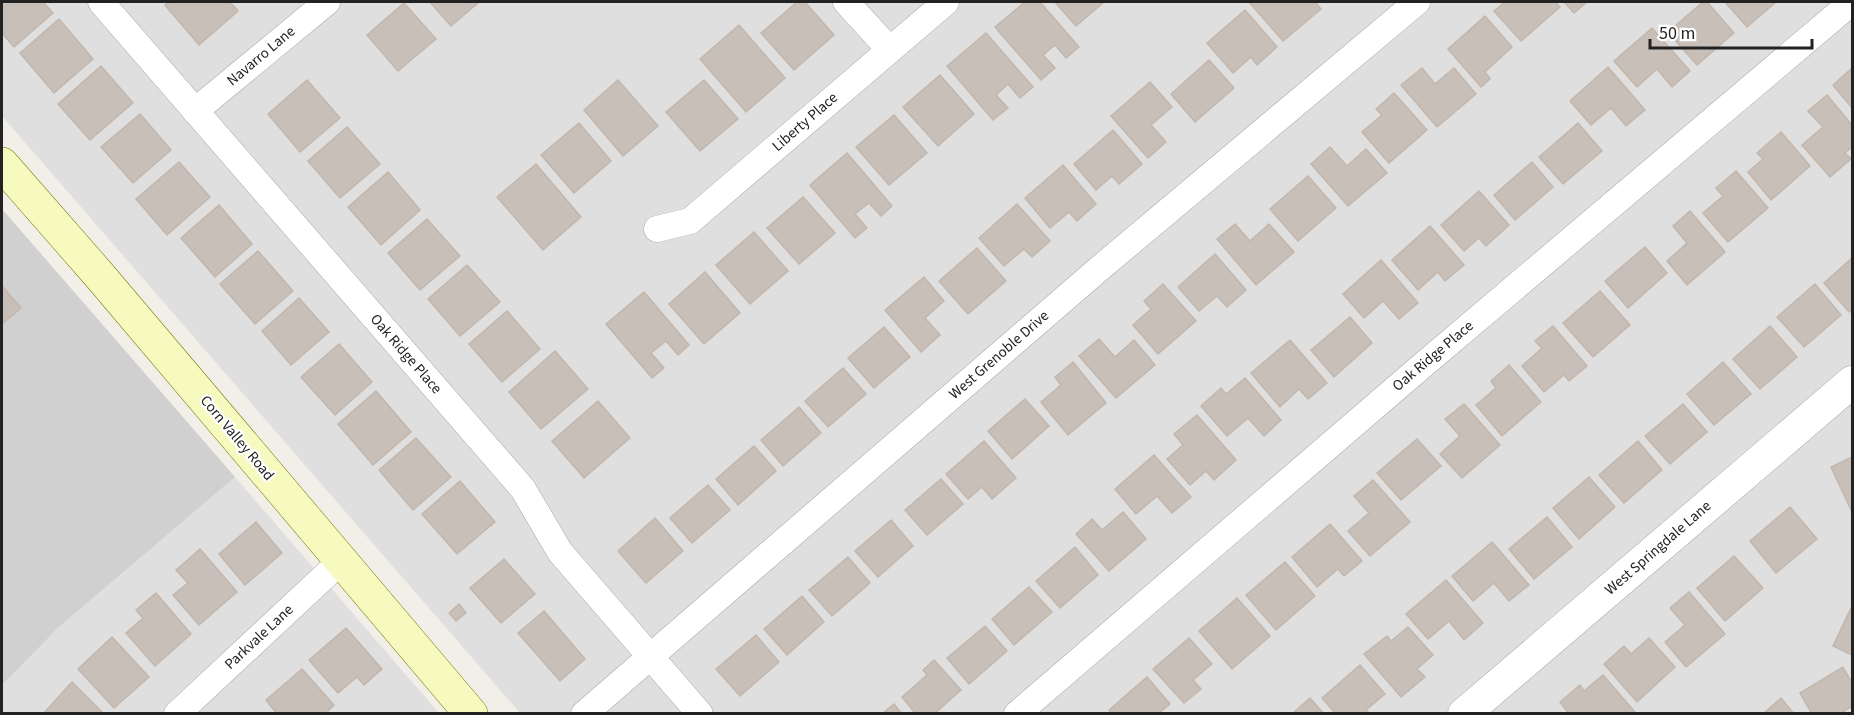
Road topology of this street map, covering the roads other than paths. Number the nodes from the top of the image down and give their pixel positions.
1 (101, 2) edge
2 (327, 2) edge
3 (846, 2) edge
4 (946, 2) edge
5 (1417, 2) edge
6 (1852, 2) edge
7 (890, 50) junction
8 (195, 111) junction
9 (2, 165) edge
10 (657, 228) dead end
11 (1852, 382) edge
12 (341, 561) junction
13 (649, 656) junction
14 (177, 714) edge
15 (471, 714) edge
16 (584, 714) edge
17 (700, 714) edge
18 (1017, 714) edge
19 (1464, 714) edge

1 - 8 street, Oak Ridge Place
2 - 8 street, Navarro Lane
3 - 7 street
4 - 7 street, Liberty Place
5 - 13 street, West Grenoble Drive
6 - 18 street, Oak Ridge Place
7 - 10 street, Liberty Place
8 - 13 street, Oak Ridge Place
9 - 12 main road, Corn Valley Road
11 - 19 street, West Springdale Lane
12 - 14 street, Parkvale Lane
12 - 15 main road, Corn Valley Road
13 - 16 street, West Grenoble Drive
13 - 17 street, Oak Ridge Place

